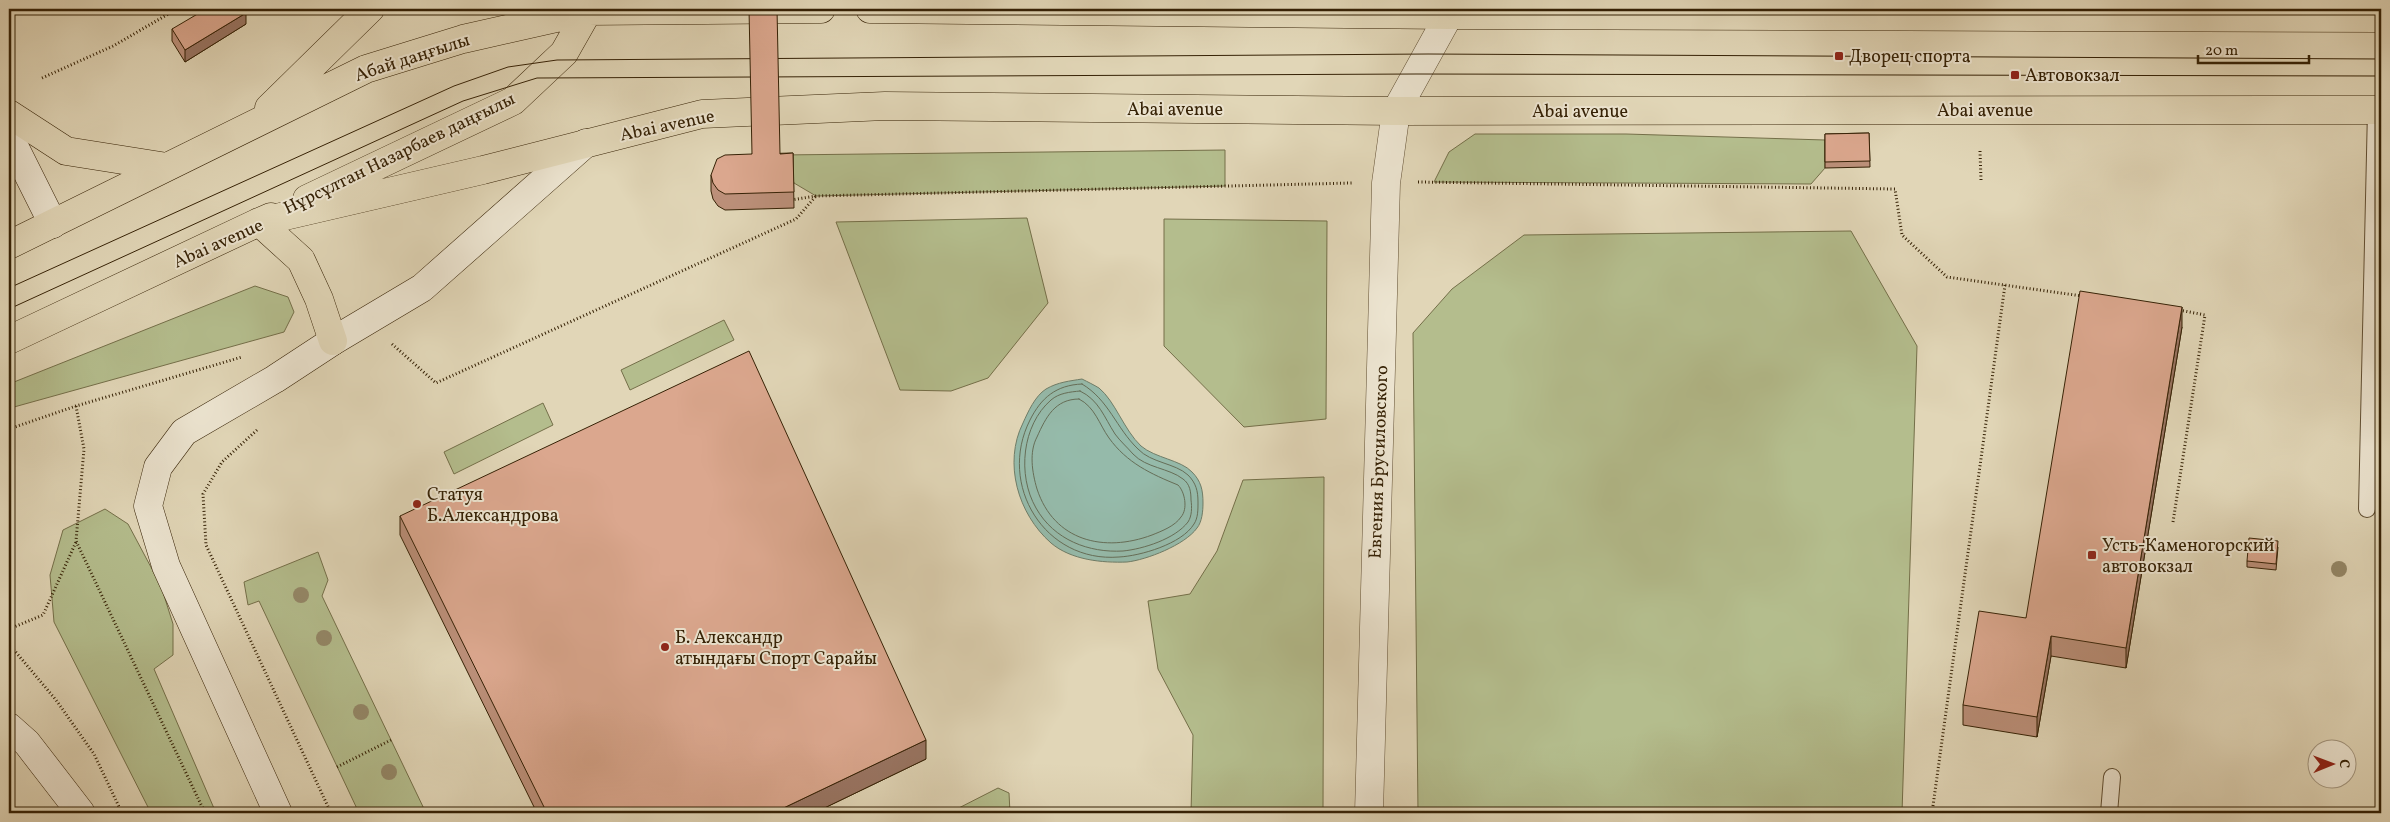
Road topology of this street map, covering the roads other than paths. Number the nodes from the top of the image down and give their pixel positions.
1 (370, 9) edge
2 (821, 9) edge
3 (870, 9) edge
4 (588, 10) edge
5 (1452, 12) edge
6 (2194, 13) edge
7 (2271, 13) edge
8 (2381, 18) edge
9 (2379, 110) edge
10 (1396, 111) junction
11 (9, 114) edge
12 (252, 124) junction
13 (9, 136) edge
14 (586, 143) junction
15 (167, 167) junction
16 (259, 222) junction
17 (53, 224) junction
18 (9, 245) edge
19 (9, 340) edge
20 (333, 341) junction
21 (2367, 508) dead end
22 (9, 727) edge
23 (2112, 777) dead end
24 (81, 813) edge
25 (278, 813) edge
26 (1369, 813) edge
27 (2109, 813) edge

1 - 12 main road
2 - 4 main road, Абай даңғылы
3 - 5 main road
4 - 12 main road, Абай даңғылы
4 - 16 main road, Нұрсұлтан Назарбаев даңғылы
5 - 6 main road
5 - 10 main road
6 - 7 main road
7 - 8 main road
9 - 10 main road, Abai avenue
9 - 21 lane
10 - 14 main road, Abai avenue
10 - 26 main road, Евгения Брусиловского
11 - 15 main road
12 - 15 main road, Абай даңғылы
13 - 17 main road
14 - 16 main road, Abai avenue
14 - 20 main road
15 - 17 main road, Абай даңғылы
16 - 19 main road, Abai avenue
16 - 20 main road
17 - 18 main road, Абай даңғылы
20 - 25 main road
22 - 24 main road
23 - 27 lane

